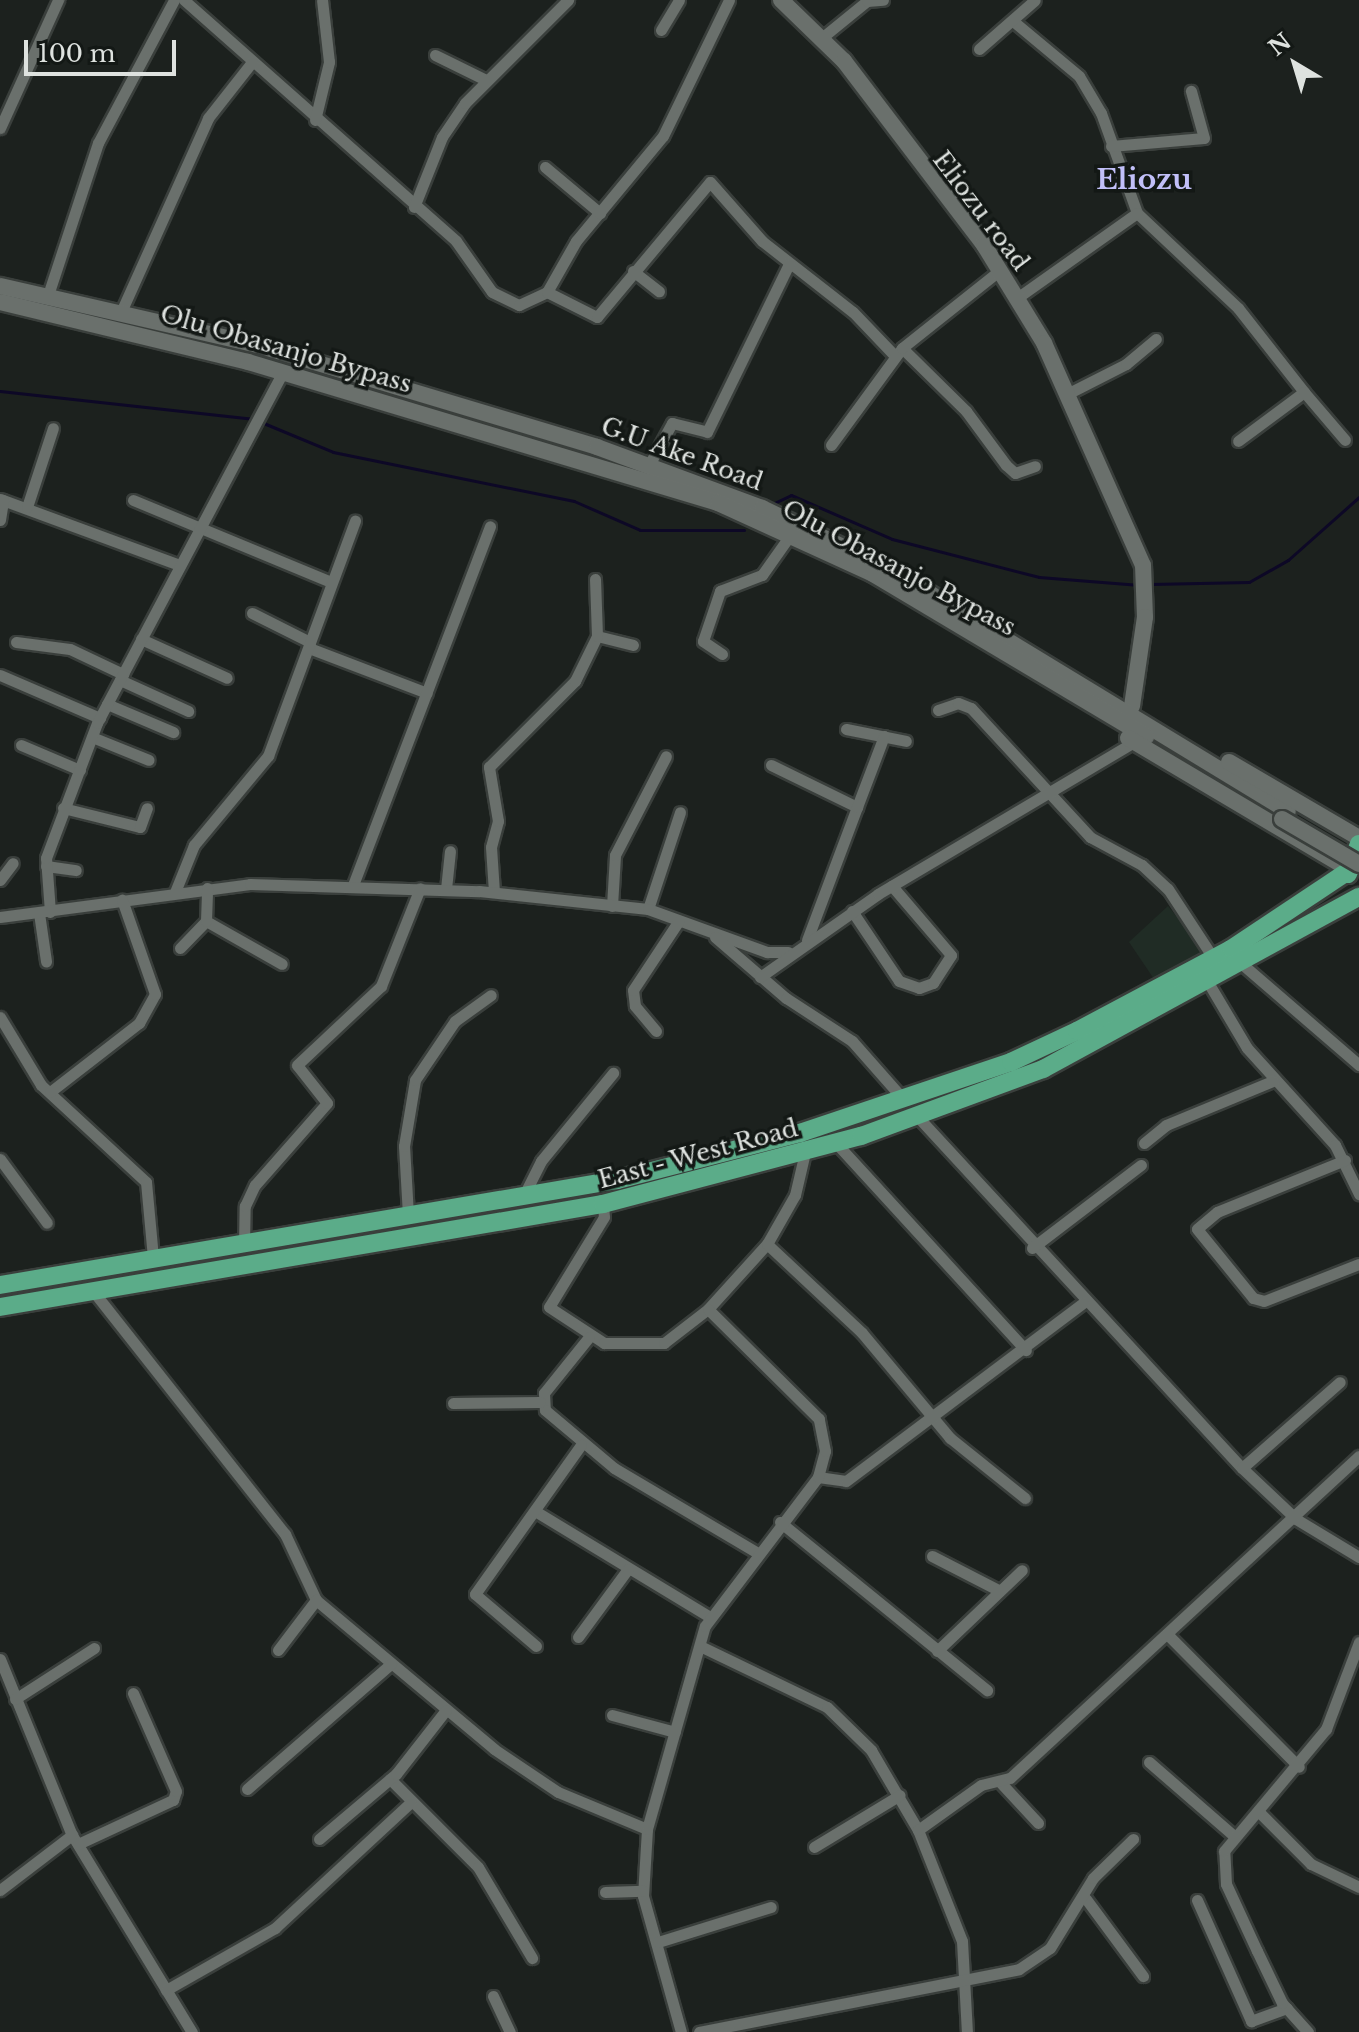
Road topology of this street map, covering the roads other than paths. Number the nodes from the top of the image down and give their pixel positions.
1 (58, 0) edge
2 (174, 0) edge
3 (184, 0) edge
4 (322, 0) edge
5 (568, 0) edge
6 (679, 0) edge
7 (729, 0) edge
8 (781, 0) edge
9 (883, 0) edge
10 (1035, 0) edge
11 (1013, 21) junction
12 (661, 30) dead end
13 (824, 36) junction
14 (979, 49) dead end
15 (435, 55) dead end
16 (252, 62) junction
17 (484, 79) junction
18 (1191, 91) dead end
19 (315, 120) junction
20 (0, 128) edge
21 (1111, 146) junction
22 (545, 167) dead end
23 (414, 207) junction
24 (600, 213) junction
25 (1137, 213) junction
26 (789, 264) junction
27 (1000, 270) junction
28 (633, 271) junction
29 (0, 286) edge
30 (659, 291) dead end
31 (547, 292) junction
32 (48, 295) junction
33 (1017, 298) junction
34 (0, 302) edge
35 (121, 312) junction
36 (1156, 339) dead end
37 (899, 352) junction
38 (283, 372) junction
39 (1304, 392) junction
40 (1067, 394) junction
41 (53, 428) dead end
42 (1345, 440) dead end
43 (1238, 441) dead end
44 (831, 445) dead end
45 (649, 465) junction
46 (1035, 466) dead end
47 (2, 499) edge
48 (133, 500) dead end
49 (27, 507) junction
50 (0, 520) edge
51 (355, 521) dead end
52 (490, 526) dead end
53 (197, 527) junction
54 (791, 534) junction
55 (177, 564) junction
56 (595, 579) dead end
57 (329, 581) junction
58 (252, 613) dead end
59 (976, 626) junction
60 (597, 636) junction
61 (141, 639) junction
62 (16, 642) dead end
63 (310, 645) junction
64 (633, 645) dead end
65 (722, 654) dead end
66 (0, 675) edge
67 (121, 677) junction
68 (227, 678) dead end
69 (427, 693) junction
70 (107, 704) junction
71 (1132, 706) junction
72 (938, 710) dead end
73 (188, 711) dead end
74 (100, 718) junction
75 (846, 729) dead end
76 (173, 732) dead end
77 (884, 736) junction
78 (92, 737) junction
79 (906, 741) dead end
80 (1134, 742) junction
81 (21, 745) dead end
82 (666, 756) dead end
83 (149, 760) dead end
84 (771, 765) dead end
85 (80, 770) junction
86 (1046, 795) junction
87 (857, 807) junction
88 (63, 808) junction
89 (147, 808) dead end
90 (680, 812) dead end
91 (1285, 815) junction
92 (1359, 841) edge
93 (450, 851) dead end
94 (1359, 853) edge
95 (13, 863) dead end
96 (46, 866) junction
97 (1351, 868) edge
98 (76, 870) dead end
99 (0, 880) edge
100 (353, 885) junction
101 (892, 886) junction
102 (207, 888) junction
103 (420, 888) junction
104 (1359, 888) edge
105 (446, 889) junction
106 (175, 892) junction
107 (494, 892) junction
108 (1359, 897) edge
109 (122, 900) junction
110 (612, 906) junction
111 (648, 909) junction
112 (852, 911) junction
113 (44, 913) junction
114 (0, 917) edge
115 (206, 921) junction
116 (678, 922) junction
117 (712, 934) junction
118 (807, 940) junction
119 (180, 948) dead end
120 (788, 952) junction
121 (1214, 959) junction
122 (46, 961) dead end
123 (282, 964) dead end
124 (1242, 964) junction
125 (760, 977) junction
126 (1209, 984) junction
127 (491, 995) dead end
128 (0, 1017) edge
129 (656, 1031) dead end
130 (1359, 1065) edge
131 (613, 1073) dead end
132 (1273, 1081) junction
133 (50, 1092) junction
134 (904, 1100) junction
135 (917, 1116) junction
136 (836, 1143) junction
137 (1144, 1143) dead end
138 (805, 1152) junction
139 (0, 1159) edge
140 (1345, 1160) junction
141 (1141, 1165) dead end
142 (1359, 1194) edge
143 (523, 1197) junction
144 (603, 1204) junction
145 (408, 1215) junction
146 (47, 1223) dead end
147 (767, 1244) junction
148 (244, 1245) junction
149 (1032, 1248) junction
150 (153, 1258) junction
151 (1359, 1264) edge
152 (0, 1285) edge
153 (93, 1291) junction
154 (1083, 1303) junction
155 (0, 1307) edge
156 (708, 1309) junction
157 (589, 1337) junction
158 (1026, 1350) junction
159 (1340, 1382) dead end
160 (540, 1402) junction
161 (453, 1403) dead end
162 (932, 1418) junction
163 (581, 1445) junction
164 (1359, 1456) edge
165 (1242, 1468) junction
166 (818, 1477) junction
167 (1025, 1498) dead end
168 (535, 1511) junction
169 (1296, 1519) junction
170 (780, 1522) junction
171 (756, 1552) junction
172 (932, 1556) dead end
173 (1359, 1557) edge
174 (628, 1569) junction
175 (1022, 1570) dead end
176 (1000, 1591) junction
177 (316, 1600) junction
178 (710, 1617) junction
179 (1167, 1634) junction
180 (578, 1637) dead end
181 (1359, 1642) edge
182 (536, 1646) dead end
183 (700, 1646) junction
184 (94, 1648) dead end
185 (278, 1650) dead end
186 (937, 1651) junction
187 (0, 1659) edge
188 (391, 1664) junction
189 (987, 1690) dead end
190 (133, 1693) dead end
191 (15, 1699) junction
192 (446, 1710) junction
193 (612, 1715) dead end
194 (675, 1732) junction
195 (1149, 1762) dead end
196 (1299, 1767) junction
197 (390, 1779) junction
198 (1000, 1782) junction
199 (247, 1789) dead end
200 (900, 1795) junction
201 (411, 1802) junction
202 (1258, 1811) junction
203 (1038, 1823) dead end
204 (647, 1829) junction
205 (918, 1830) junction
206 (1233, 1835) junction
207 (319, 1839) dead end
208 (1133, 1839) dead end
209 (75, 1840) junction
210 (814, 1847) dead end
211 (1359, 1887) edge
212 (0, 1890) edge
213 (643, 1891) junction
214 (605, 1892) dead end
215 (1086, 1899) junction
216 (1197, 1900) dead end
217 (771, 1907) dead end
218 (658, 1942) junction
219 (532, 1958) dead end
220 (1143, 1976) dead end
221 (969, 1984) junction
222 (166, 1990) junction
223 (493, 1996) dead end
224 (1287, 2008) junction
225 (192, 2032) edge
226 (510, 2032) edge
227 (681, 2032) edge
228 (699, 2032) edge
229 (967, 2032) edge
230 (1308, 2032) edge

1 - 20 street
2 - 32 street
3 - 16 street
4 - 19 street
5 - 17 street
6 - 12 street
7 - 24 street
8 - 13 main road, Eliozu road
9 - 13 street
10 - 11 street
11 - 14 street
11 - 21 street
13 - 27 main road, Eliozu road
15 - 17 street
16 - 19 street
16 - 35 street
17 - 23 street
18 - 21 street
19 - 23 street
21 - 25 street
22 - 24 street
23 - 31 street
24 - 31 street
25 - 33 street
25 - 39 street
26 - 28 street
26 - 37 street
26 - 45 street
27 - 33 main road, Eliozu road
27 - 37 street
28 - 30 street
28 - 31 street
29 - 32 main road, G.U Ake Road
32 - 35 main road, G.U Ake Road
33 - 40 main road, Eliozu road
34 - 38 main road, Olu Obasanjo Bypass
35 - 45 main road, G.U Ake Road
36 - 40 street
37 - 44 street
37 - 46 street
38 - 53 street
38 - 54 main road, Olu Obasanjo Bypass
39 - 42 street
39 - 43 street
40 - 71 main road, Eliozu road
41 - 49 street
45 - 59 main road, G.U Ake Road
47 - 49 street
47 - 50 street
48 - 53 street
49 - 55 street
51 - 57 street
52 - 69 street
53 - 55 street
53 - 57 street
54 - 59 main road, Olu Obasanjo Bypass
54 - 65 street
55 - 61 street
56 - 60 street
57 - 63 street
58 - 63 street
59 - 71 main road
59 - 80 main road
59 - 91 main road, Olu Obasanjo Bypass
60 - 64 street
60 - 107 street
61 - 67 street
61 - 68 street
62 - 67 street
63 - 69 street
63 - 106 street
66 - 74 street
67 - 70 street
67 - 73 street
69 - 100 street
70 - 74 street
70 - 76 street
71 - 92 main road
72 - 86 street
74 - 78 street
75 - 77 street
77 - 79 street
77 - 87 street
78 - 83 street
78 - 85 street
80 - 86 street
80 - 97 main road
81 - 85 street
82 - 110 street
84 - 87 street
85 - 88 street
86 - 101 street
86 - 121 street
87 - 118 street
88 - 89 street
88 - 96 street
90 - 111 street
91 - 94 main road
91 - 97 main road, bridge
92 - 97 main road
93 - 105 street
95 - 99 street
96 - 98 street
96 - 113 street
97 - 104 main road
97 - 121 main road, East - West Road
100 - 102 street
100 - 103 street
101 - 112 street
101 - 112 street
102 - 106 street
102 - 115 street
103 - 105 street
103 - 148 street
105 - 107 street
106 - 109 street
107 - 110 street
108 - 124 main road, East - West Road
109 - 113 street
109 - 133 street
110 - 111 street
111 - 116 street
112 - 118 street
113 - 114 street
113 - 122 street
115 - 119 street
115 - 123 street
116 - 117 street
116 - 129 street
117 - 120 street
117 - 125 street
118 - 120 street
120 - 125 street
121 - 134 main road, East - West Road
124 - 126 main road, East - West Road
124 - 130 street
125 - 134 street
126 - 132 street
126 - 135 main road, East - West Road
127 - 145 street
128 - 133 street
131 - 143 street
132 - 137 street
132 - 140 street
133 - 150 street
134 - 143 main road, East - West Road
135 - 136 main road, East - West Road
135 - 149 street
136 - 138 main road, East - West Road
136 - 158 street
138 - 144 main road, East - West Road
138 - 147 street
139 - 146 street
140 - 142 street
140 - 151 street
141 - 149 street
143 - 145 main road, East - West Road
144 - 153 main road, East - West Road
144 - 157 street
145 - 148 main road, East - West Road
147 - 156 street
147 - 162 street
148 - 150 main road, East - West Road
149 - 154 street
150 - 152 main road, East - West Road
153 - 155 main road, East - West Road
153 - 177 street
154 - 158 street
154 - 165 street
156 - 157 street
156 - 166 street
157 - 160 street
158 - 162 street
159 - 165 street
160 - 161 street
160 - 163 street
162 - 166 street
162 - 167 street
163 - 168 street
163 - 171 street
164 - 169 street
165 - 169 street
166 - 170 street
168 - 174 street
168 - 182 street
169 - 173 street
169 - 179 street
170 - 171 street
170 - 186 street
171 - 178 street
172 - 176 street
174 - 178 street
174 - 180 street
175 - 176 street
176 - 186 street
177 - 185 street
177 - 188 street
178 - 183 street
179 - 196 street
179 - 198 street
181 - 196 street
183 - 194 street
183 - 200 street
184 - 191 street
186 - 189 street
187 - 191 street
188 - 192 street
188 - 199 street
190 - 209 street
191 - 209 street
192 - 197 street
192 - 204 street
193 - 194 street
194 - 204 street
195 - 206 street
196 - 202 street
197 - 201 street
197 - 207 street
198 - 203 street
198 - 205 street
200 - 205 street
200 - 210 street
201 - 219 street
201 - 222 street
202 - 206 street
202 - 211 street
204 - 213 street
205 - 221 street
206 - 224 street
208 - 215 street
209 - 212 street
209 - 222 street
213 - 214 street
213 - 218 street
215 - 220 street
215 - 221 street
216 - 224 street
217 - 218 street
218 - 227 street
221 - 228 street
221 - 229 street
222 - 225 street
223 - 226 street
224 - 230 street

